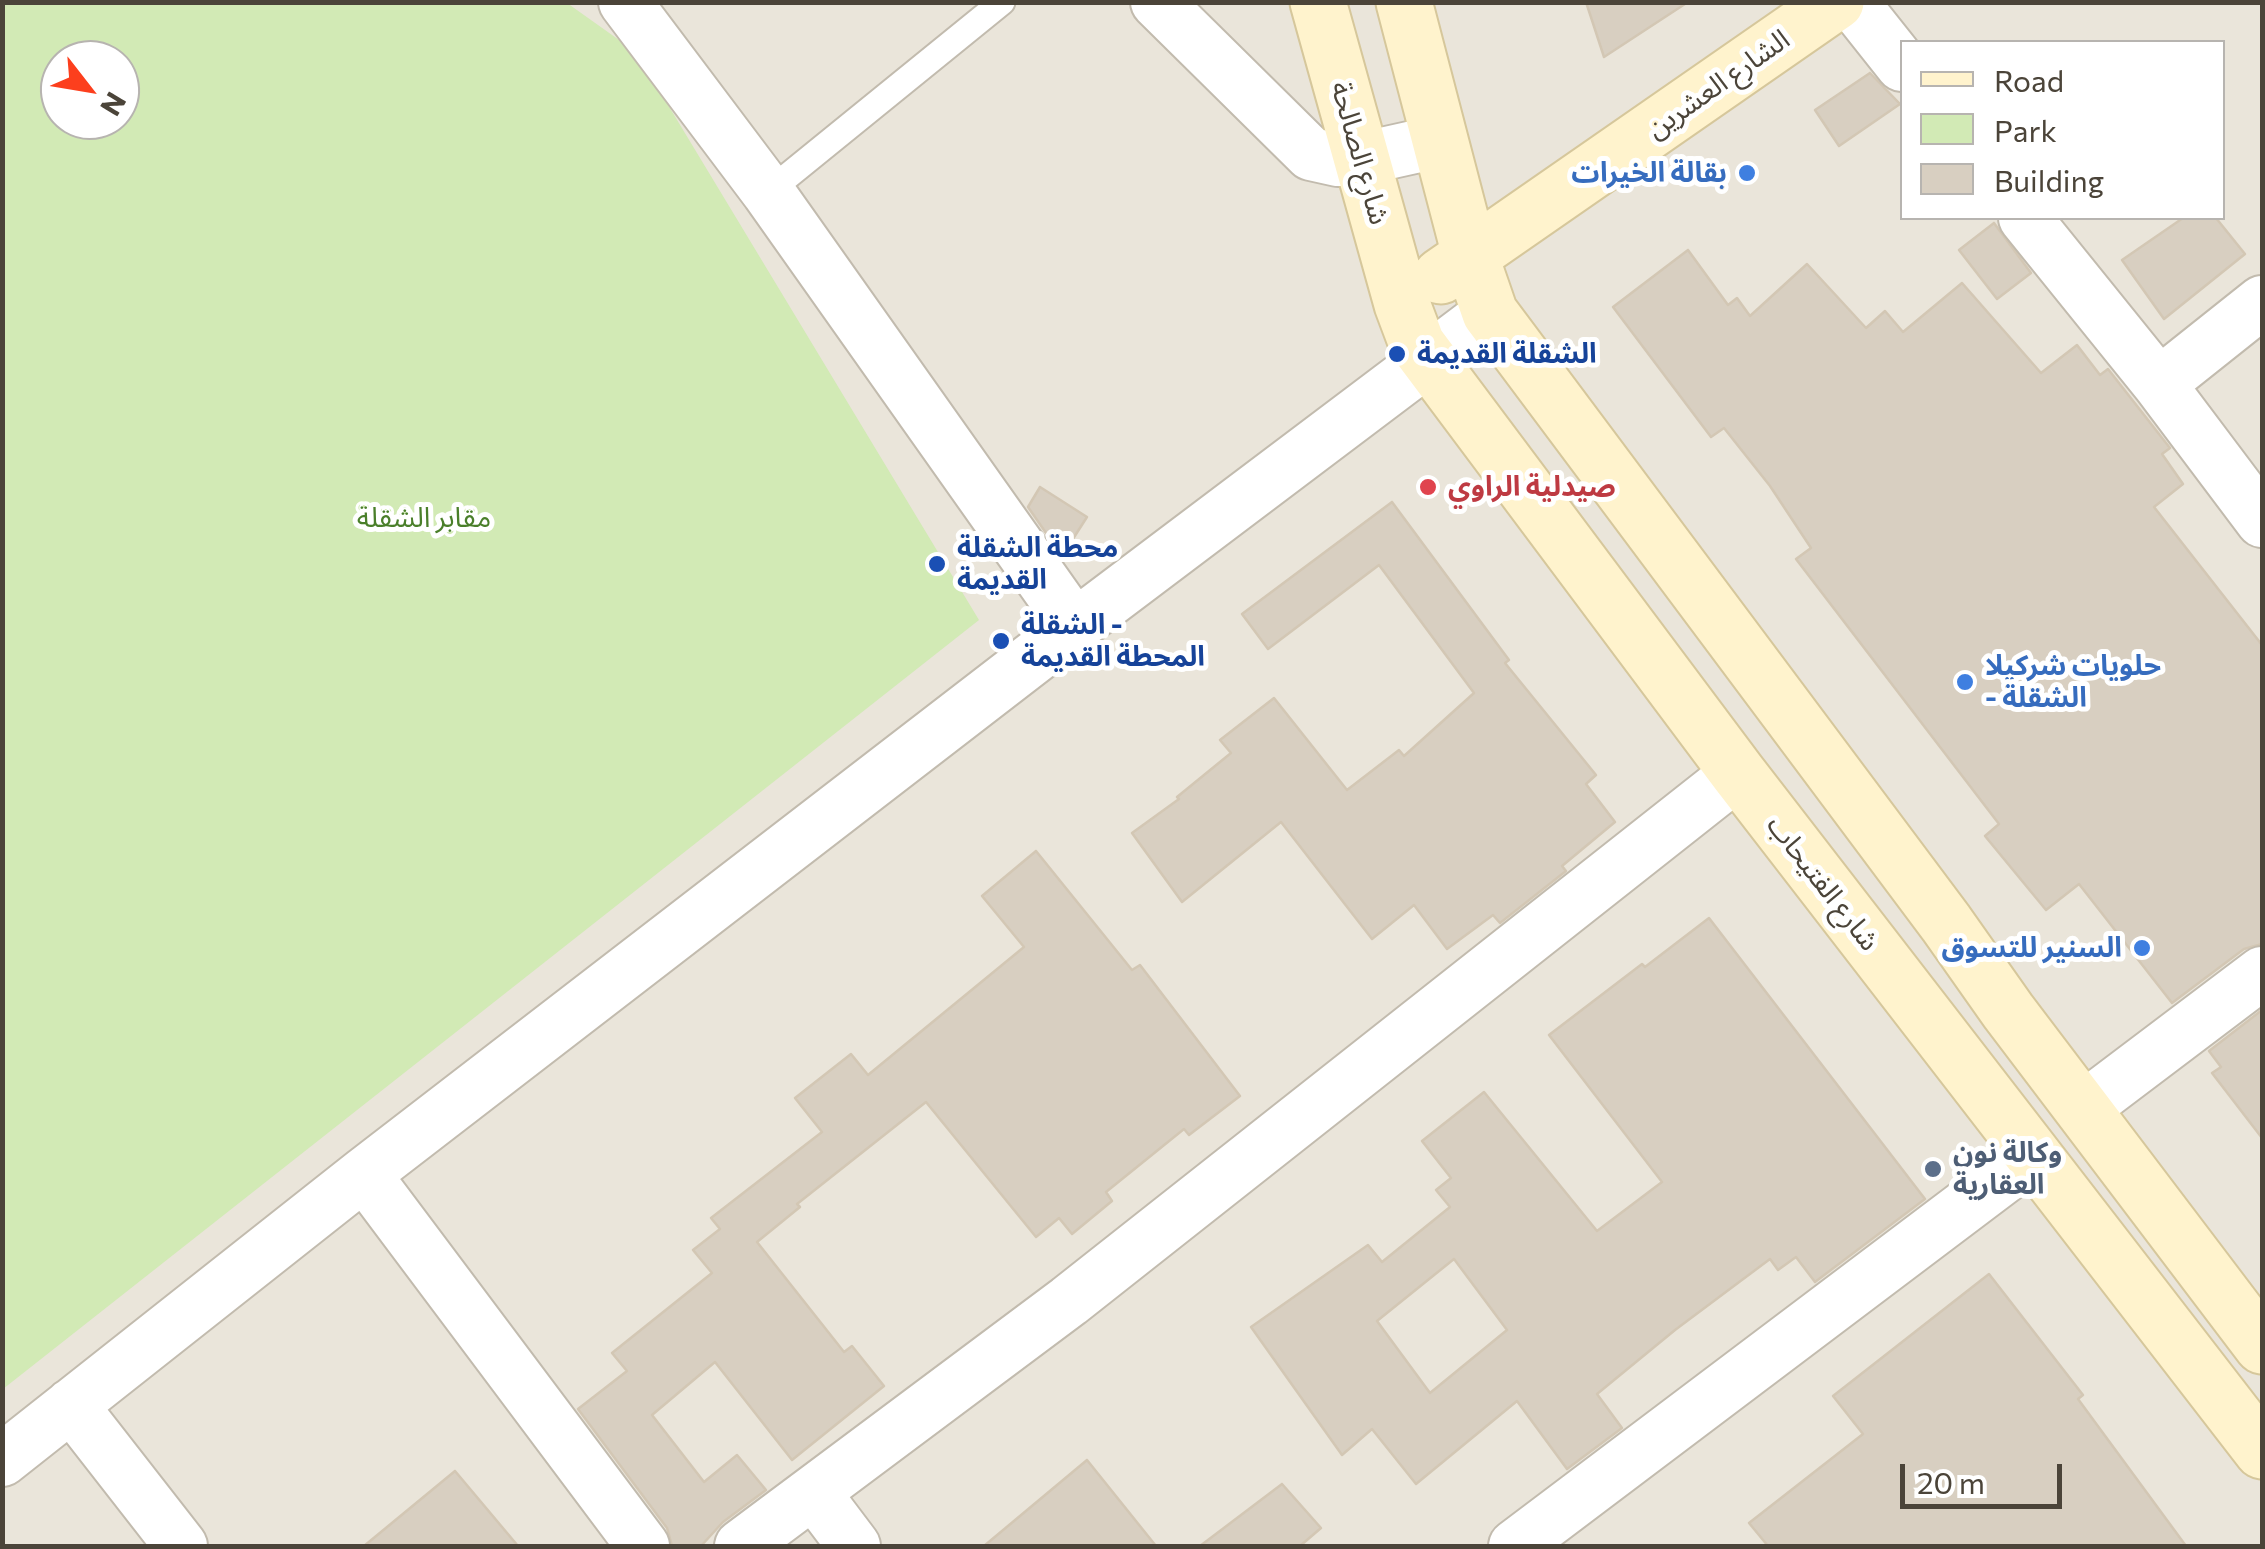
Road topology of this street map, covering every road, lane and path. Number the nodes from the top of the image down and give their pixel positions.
1 (625, 2) edge
2 (1002, 2) edge
3 (1158, 2) edge
4 (1318, 2) edge
5 (1404, 2) edge
6 (1836, 2) edge
7 (1852, 2) edge
8 (1900, 62) edge
9 (1440, 140) junction
10 (1360, 159) junction
11 (768, 192) junction
12 (2027, 220) edge
13 (1470, 256) junction
14 (2262, 302) edge
15 (1402, 304) junction
16 (1490, 313) junction
17 (1428, 360) junction
18 (2159, 384) junction
19 (2262, 521) edge
20 (1075, 626) junction
21 (1738, 773) junction
22 (2262, 973) edge
23 (2082, 1110) junction
24 (2032, 1156) junction
25 (364, 1174) junction
26 (2262, 1346) edge
27 (72, 1405) junction
28 (2262, 1451) edge
29 (2, 1460) edge
30 (814, 1493) junction
31 (182, 1546) edge
32 (644, 1546) edge
33 (741, 1546) edge
34 (854, 1546) edge
35 (1515, 1546) edge

1 - 11 street
2 - 11 lane
3 - 10 street
4 - 10 main road, شارع الصالحة
5 - 9 main road
6 - 13 main road, الشارع العشرين
7 - 8 street
9 - 10 street
9 - 13 main road
10 - 15 main road, شارع الصالحة
11 - 20 street
12 - 18 street
13 - 15 main road, الشارع العشرين
13 - 16 main road
14 - 18 street
15 - 17 main road, شارع الفتيحاب
16 - 17 street
16 - 23 main road
17 - 20 street
17 - 21 main road, شارع الفتيحاب
18 - 19 street
20 - 25 street
21 - 24 main road, شارع الفتيحاب
21 - 30 street
22 - 23 street
23 - 26 main road
24 - 28 main road, شارع الفتيحاب
24 - 35 street
25 - 27 street
25 - 32 street
27 - 29 street
27 - 31 street
30 - 33 street
30 - 34 street

